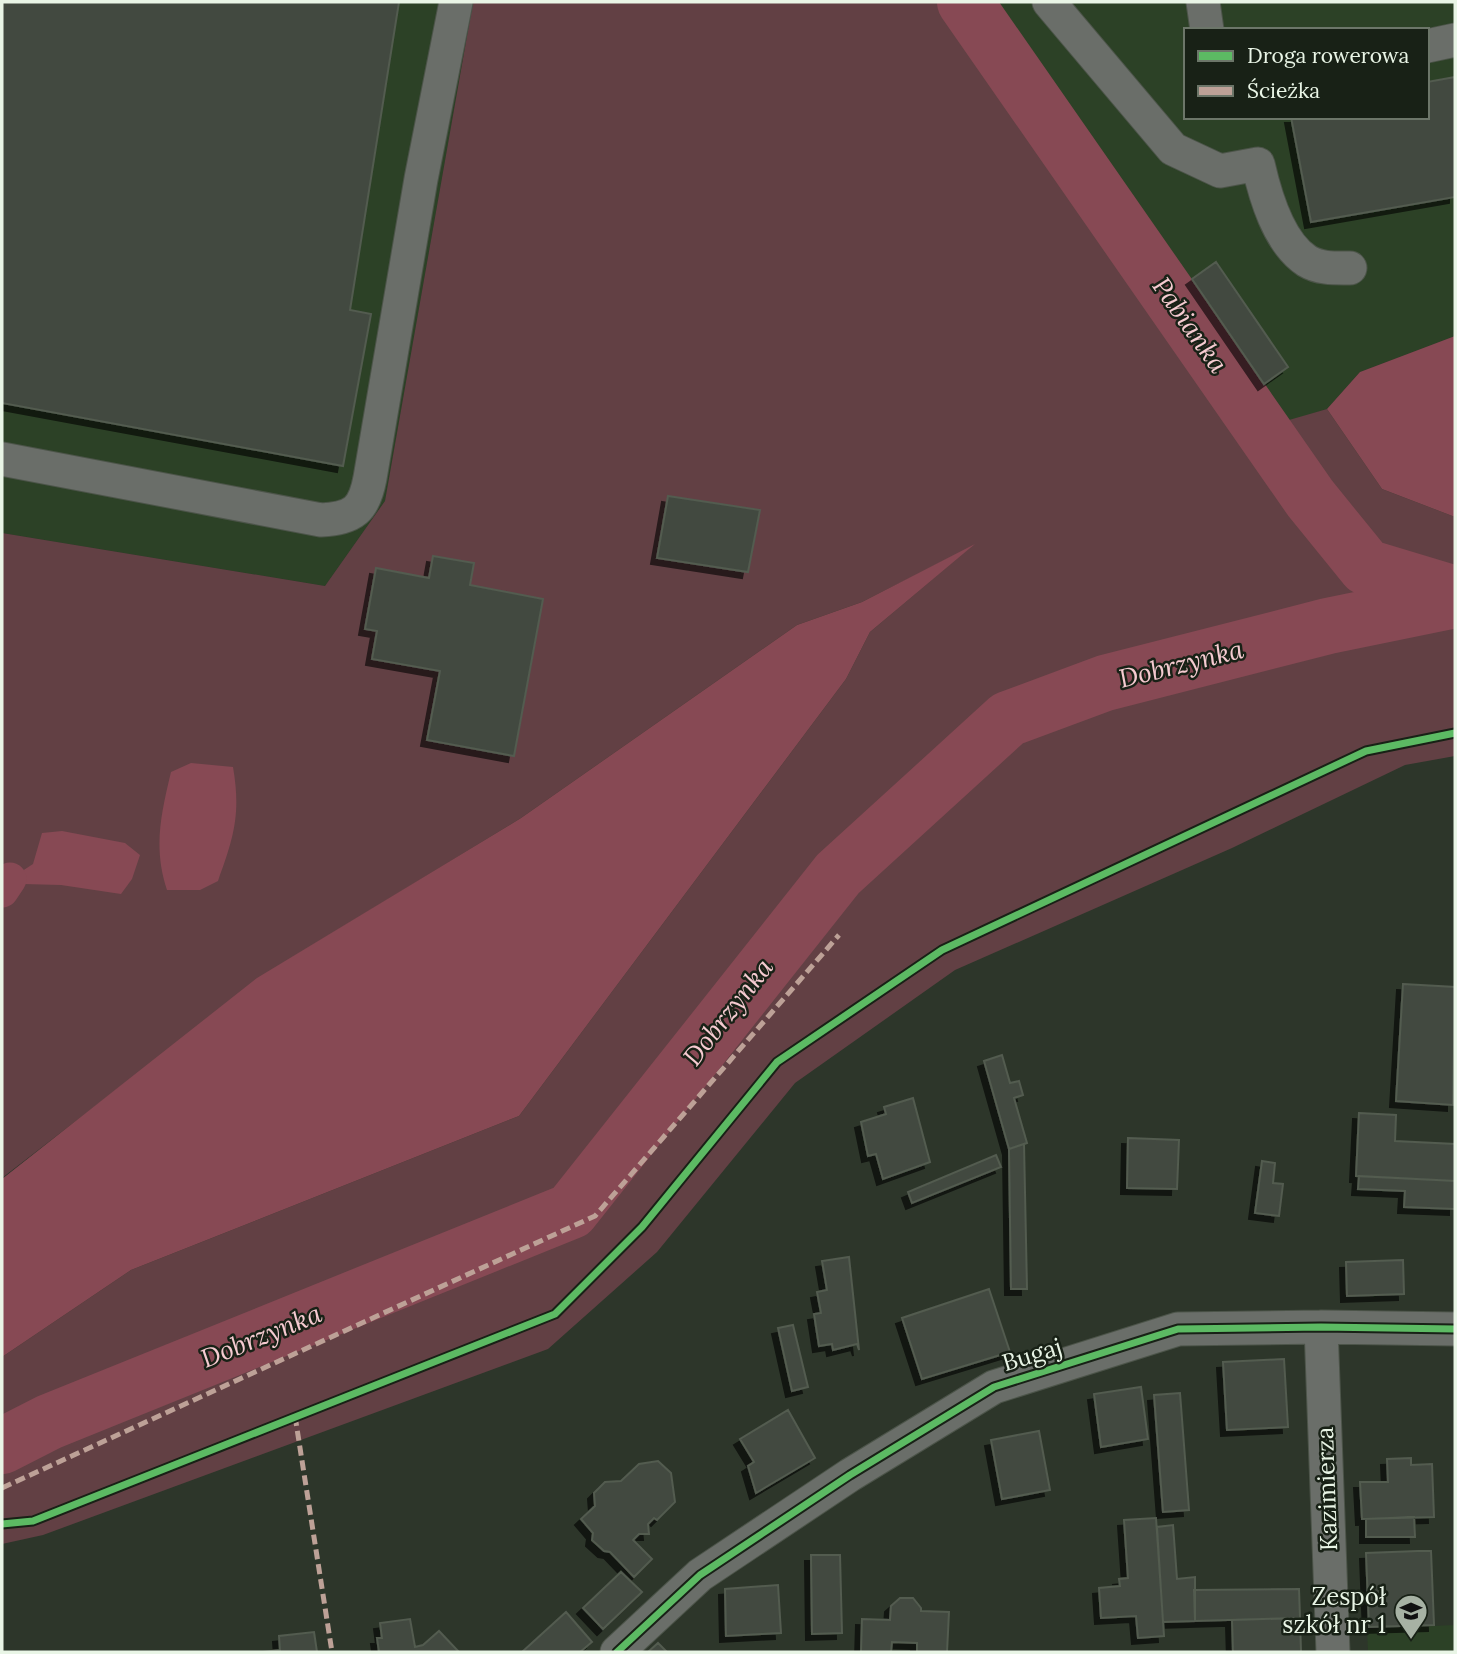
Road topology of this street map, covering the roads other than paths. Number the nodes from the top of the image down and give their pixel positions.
1 (456, 2) edge
2 (1049, 2) edge
3 (1203, 2) edge
4 (1206, 28) edge
5 (1455, 40) edge
6 (1429, 46) edge
7 (1350, 268) dead end
8 (2, 459) edge
9 (1321, 1327) junction
10 (1455, 1329) edge
11 (617, 1652) edge
12 (1333, 1652) edge

1 - 8 street
2 - 7 street
3 - 4 street
5 - 6 street
9 - 10 street, Bugaj
9 - 11 street, Bugaj
9 - 12 street, Kazimierza

